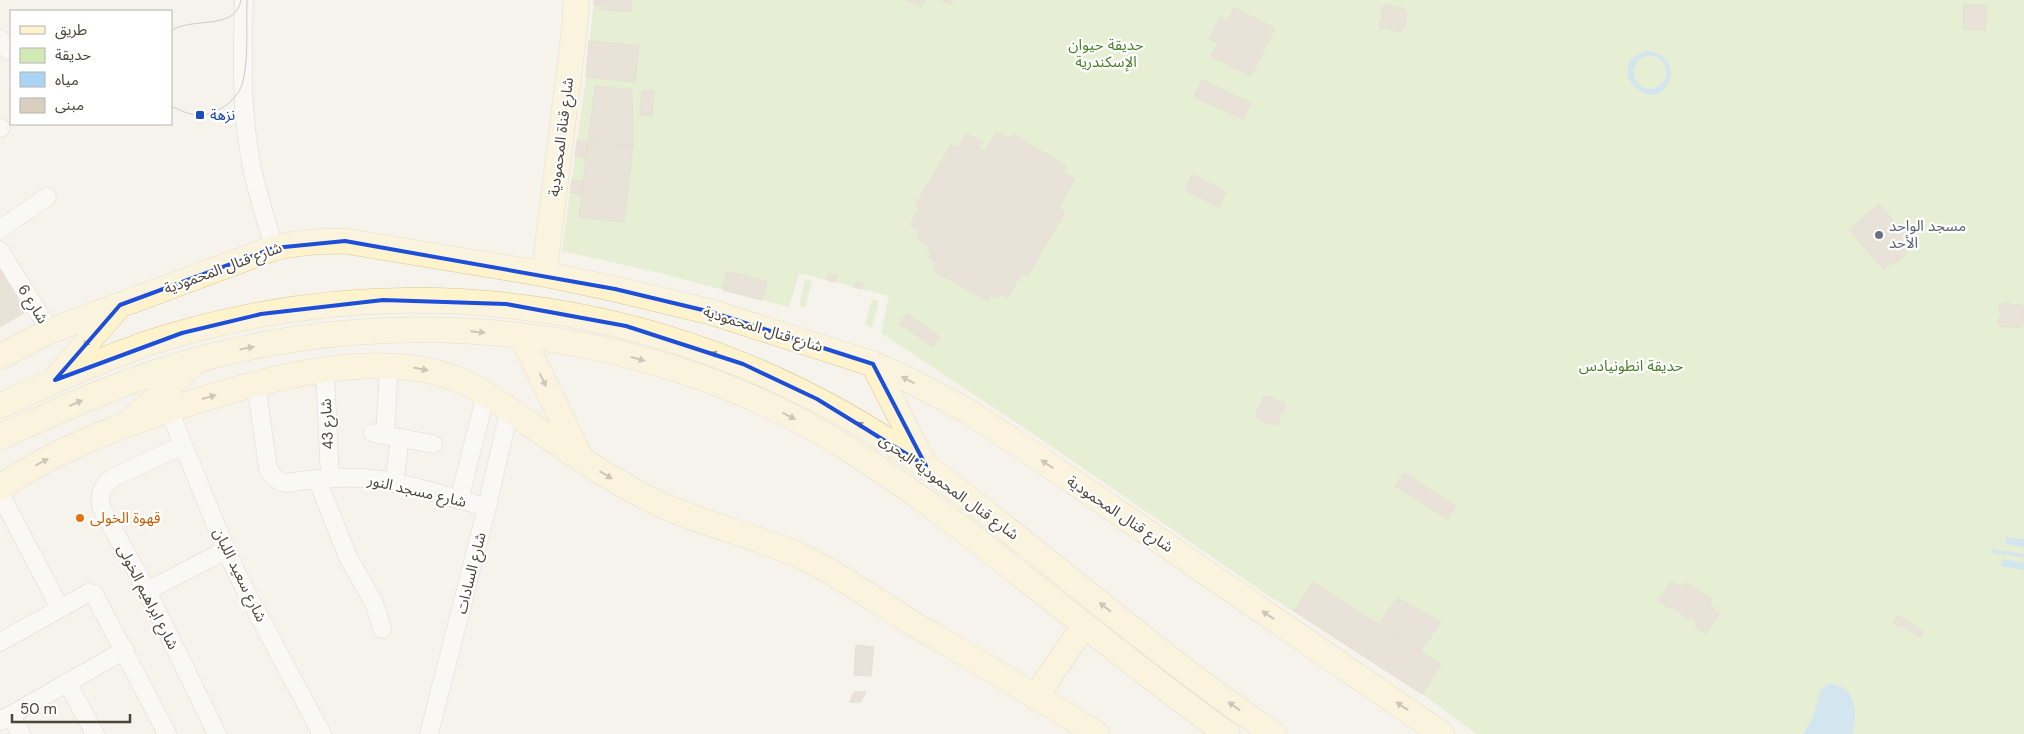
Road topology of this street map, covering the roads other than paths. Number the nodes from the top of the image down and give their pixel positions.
1 (244, 0) edge
2 (576, 0) edge
3 (47, 198) dead end
4 (0, 229) edge
5 (274, 248) junction
6 (0, 251) edge
7 (544, 274) junction
8 (120, 305) junction
9 (50, 331) junction
10 (522, 336) junction
11 (0, 356) edge
12 (199, 359) junction
13 (873, 364) junction
14 (389, 366) junction
15 (325, 371) junction
16 (55, 380) junction
17 (256, 384) junction
18 (486, 394) junction
19 (0, 406) edge
20 (169, 410) junction
21 (510, 411) junction
22 (128, 424) junction
23 (386, 435) junction
24 (0, 437) edge
25 (433, 444) dead end
26 (183, 445) junction
27 (583, 461) junction
28 (926, 466) junction
29 (323, 478) junction
30 (394, 483) junction
31 (0, 487) edge
32 (0, 494) edge
33 (459, 500) junction
34 (487, 507) junction
35 (226, 550) junction
36 (147, 591) junction
37 (60, 608) junction
38 (1084, 626) junction
39 (382, 629) dead end
40 (0, 642) edge
41 (125, 650) junction
42 (68, 682) junction
43 (1035, 697) junction
44 (5, 718) edge
45 (21, 734) edge
46 (95, 734) edge
47 (167, 734) edge
48 (216, 734) edge
49 (322, 734) edge
50 (429, 734) edge
51 (1097, 734) edge
52 (1227, 734) edge
53 (1274, 734) edge
54 (1442, 734) edge

1 - 5 street
2 - 7 main road, شارع قناة المحمودية
3 - 4 street
5 - 7 main road, شارع قنال المحمودية
5 - 8 main road, شارع قنال المحمودية
6 - 9 street, شارع 6
7 - 13 main road, شارع قنال المحمودية
8 - 9 main road, شارع قنال المحمودية
8 -> 16 main road
9 - 11 main road, شارع قنال المحمودية
12 -> 10 main road, شارع قنال المحمودية البحرى
10 -> 27 main road
10 -> 38 main road, شارع قنال المحمودية البحرى
12 - 22 main road
24 -> 12 main road, شارع قنال المحمودية البحرى
13 - 28 main road
54 -> 13 main road, شارع قنال المحمودية
14 - 15 main road
14 -> 18 main road
14 - 23 street
15 - 17 main road
15 - 29 street, شارع 43
16 - 19 main road, شارع قنال المحمودية البحرى
28 -> 16 main road, شارع قنال المحمودية البحرى
20 -> 17 main road
17 - 29 street, شارع مسجد النور
18 - 21 main road
18 - 33 street
20 - 22 main road
20 - 26 street, شارع سعيد اللبان
21 - 27 main road
21 - 34 street, شارع السادات
31 -> 22 main road
23 - 25 street
23 - 30 street
26 - 35 street, شارع سعيد اللبان
26 - 36 street, شارع ابراهيم الخولى
27 -> 43 main road
53 -> 28 main road, شارع قنال المحمودية البحرى
29 - 30 street, شارع مسجد النور
29 - 39 street, شارع 43
30 - 33 street, شارع مسجد النور
32 - 37 street
33 - 34 street, شارع مسجد النور
34 - 50 street, شارع السادات
35 - 36 street
35 - 49 street, شارع سعيد اللبان
36 - 48 street, شارع ابراهيم الخولى
37 - 40 street
37 - 41 street
38 - 43 main road
38 - 52 main road, شارع قنال المحمودية البحرى
41 - 42 street
41 - 47 street
42 - 44 street
42 - 46 street
43 - 51 main road
44 - 45 street

